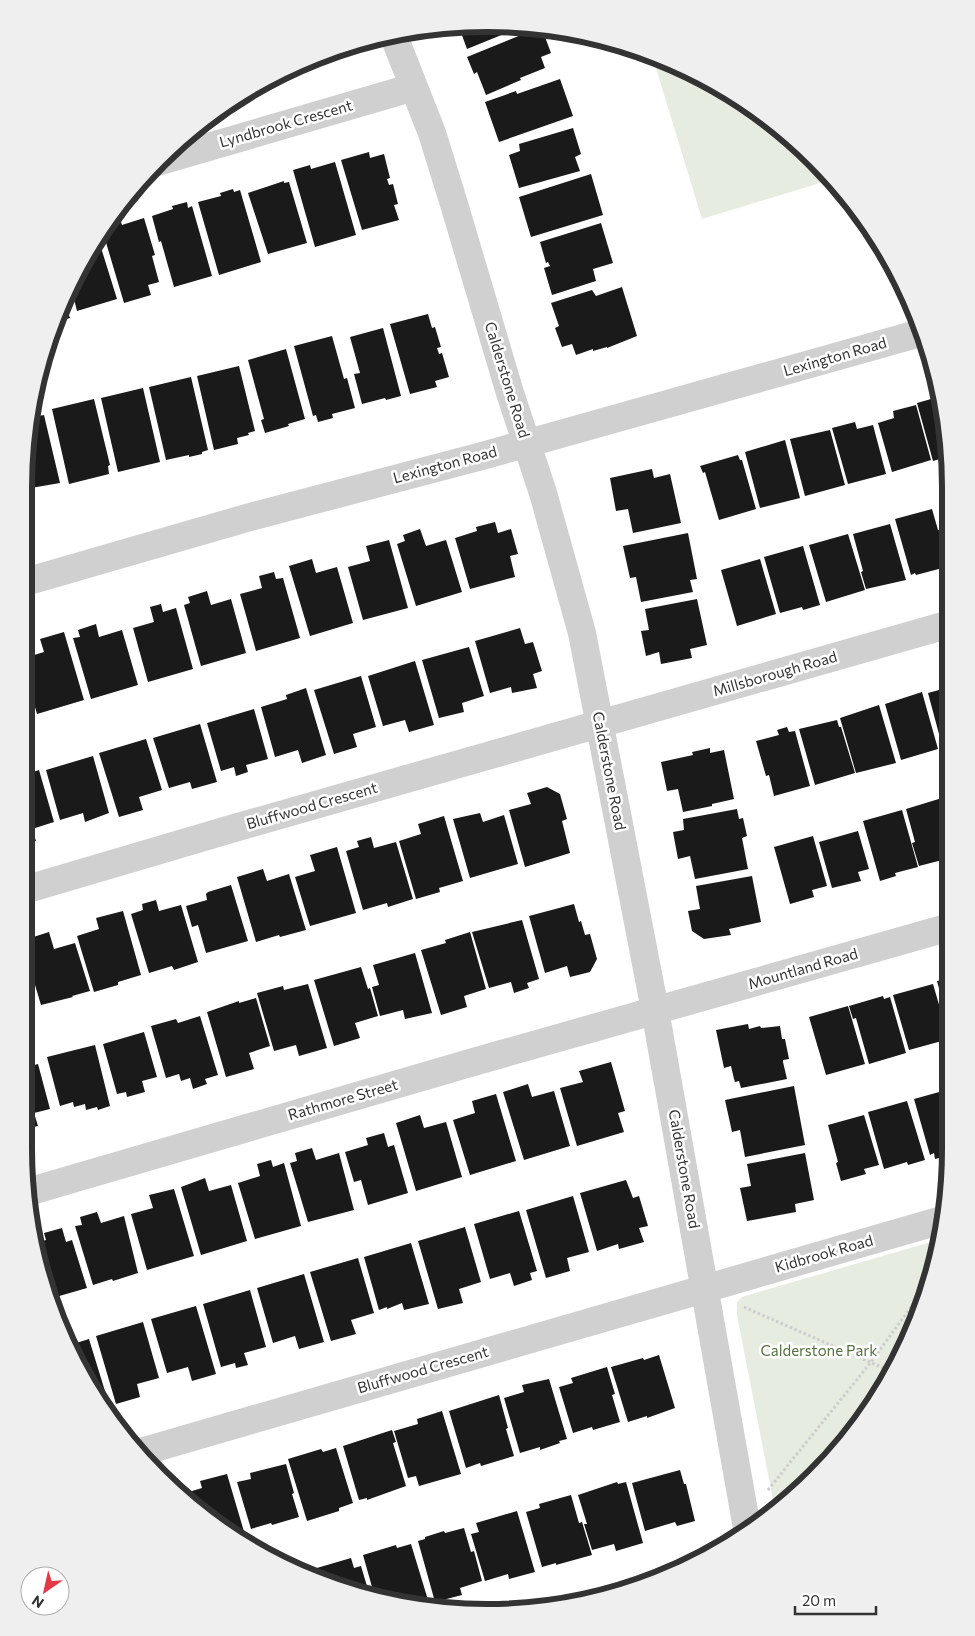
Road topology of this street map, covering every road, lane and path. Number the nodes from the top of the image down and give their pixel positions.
1 (396, 42) edge
2 (414, 87) junction
3 (175, 157) edge
4 (916, 334) edge
5 (527, 443) junction
6 (32, 580) edge
7 (942, 626) edge
8 (600, 724) junction
9 (32, 888) edge
10 (942, 929) edge
11 (656, 1010) junction
12 (34, 1190) edge
13 (937, 1222) edge
14 (706, 1288) junction
15 (916, 1300) edge
16 (741, 1306) dead end
17 (871, 1362) junction
18 (886, 1369) edge
19 (146, 1450) edge
20 (766, 1492) dead end
21 (746, 1522) edge

1 - 2 street, Calderstone Road
2 - 3 street, Lyndbrook Crescent
2 - 5 street, Calderstone Road
4 - 5 street, Lexington Road
5 - 6 street, Lexington Road
5 - 8 street, Calderstone Road
7 - 8 street, Millsborough Road
8 - 9 street, Bluffwood Crescent
8 - 11 street, Calderstone Road
10 - 11 street, Mountland Road
11 - 12 street, Rathmore Street
11 - 14 street, Calderstone Road
13 - 14 street, Kidbrook Road
14 - 19 street, Bluffwood Crescent
14 - 21 street, Calderstone Road
15 - 17 path
16 - 17 path
17 - 18 path
17 - 20 path

